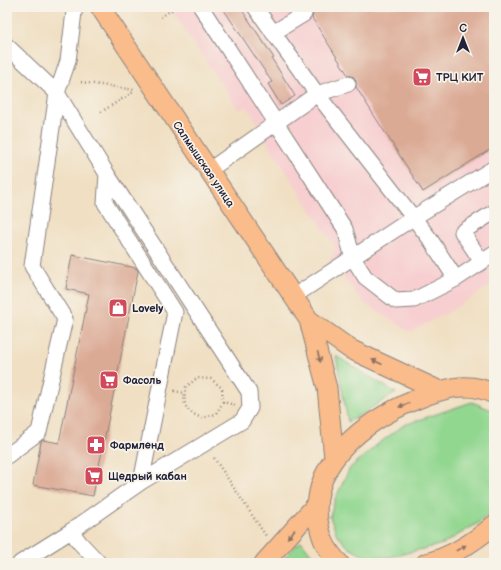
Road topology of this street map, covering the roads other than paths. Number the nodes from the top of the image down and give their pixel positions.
1 (76, 7) edge
2 (100, 7) edge
3 (201, 7) edge
4 (254, 7) edge
5 (304, 14) dead end
6 (273, 33) junction
7 (7, 46) edge
8 (348, 84) dead end
9 (56, 93) junction
10 (316, 94) junction
11 (275, 123) junction
12 (494, 168) edge
13 (208, 171) junction
14 (107, 174) junction
15 (494, 212) edge
16 (413, 218) junction
17 (353, 258) junction
18 (488, 258) edge
19 (456, 279) junction
20 (294, 296) junction
21 (309, 320) junction
22 (438, 390) junction
23 (490, 390) edge
24 (7, 456) edge
25 (334, 458) junction
26 (141, 482) junction
27 (316, 505) junction
28 (494, 525) edge
29 (71, 531) junction
30 (270, 557) edge
31 (20, 563) edge
32 (99, 563) edge
33 (339, 563) edge
34 (426, 563) edge

1 - 9 lane
2 - 13 main road, Салмышская улица
3 - 11 lane
4 - 6 lane
5 - 6 lane
6 - 10 lane
7 - 9 lane
8 - 10 lane
9 - 14 lane
9 - 24 lane
10 - 11 lane
10 - 16 lane
11 - 13 lane
11 - 17 lane
12 - 16 lane
13 - 20 main road, Салмышская улица
14 - 26 lane
14 - 26 lane
15 - 18 lane
16 - 17 lane
16 - 19 lane
17 - 19 lane
17 - 20 lane
18 - 19 lane
20 - 21 main road, Салмышская улица
22 -> 21 main road, Салмышская улица
21 -> 25 main road, Салмышская улица
22 - 23 main road
22 -> 25 main road
25 - 27 main road
26 - 29 lane
27 -> 30 main road
27 - 33 main road
34 -> 28 main road
29 - 31 lane
29 - 32 lane

